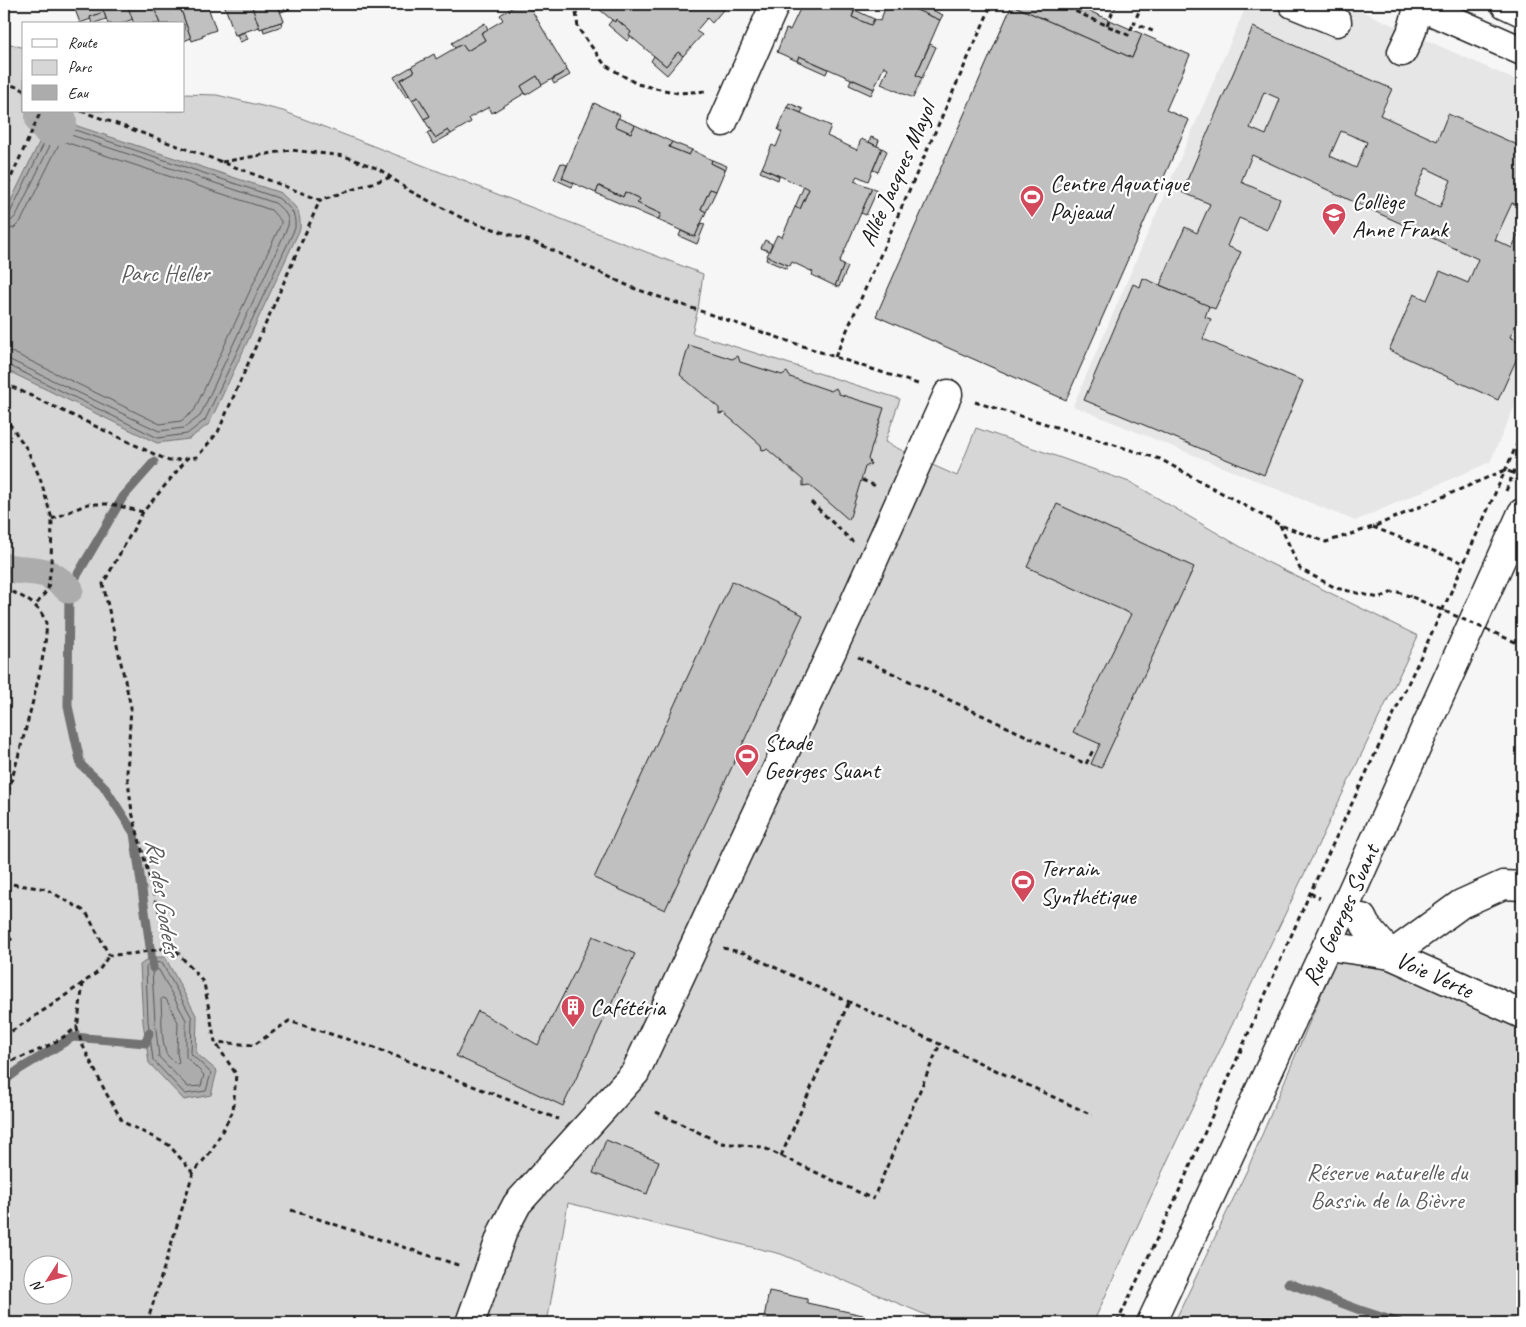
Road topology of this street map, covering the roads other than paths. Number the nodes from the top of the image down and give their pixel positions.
1 (775, 4) edge
2 (1293, 4) edge
3 (1506, 4) edge
4 (1417, 5) edge
5 (1522, 12) edge
6 (1337, 22) dead end
7 (1522, 51) edge
8 (1402, 52) dead end
9 (723, 122) dead end
10 (948, 394) road end
11 (1522, 513) edge
12 (1522, 886) edge
13 (1362, 918) dead end
14 (1327, 946) junction
15 (1391, 955) junction
16 (1522, 1014) edge
17 (1153, 1321) edge
18 (470, 1323) edge

1 - 9 main road
2 - 6 main road
3 - 5 main road
4 - 7 main road
4 - 8 main road
10 - 18 main road
11 - 14 main road, Rue Georges Suant
12 - 15 main road
13 - 15 main road, Voie Verte
14 - 15 main road
14 - 17 main road, Rue Georges Suant
15 - 16 main road, Voie Verte

